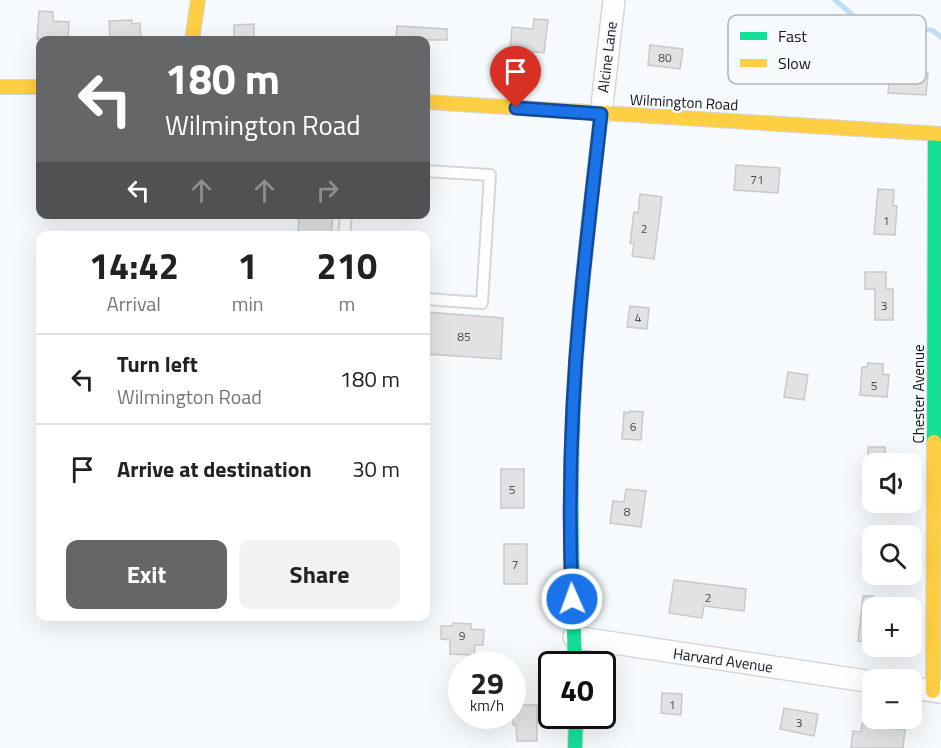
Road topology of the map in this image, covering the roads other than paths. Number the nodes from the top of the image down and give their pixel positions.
1 (198, 0) edge
2 (615, 0) edge
3 (193, 36) edge
4 (0, 87) edge
5 (36, 87) edge
6 (430, 102) edge
7 (601, 114) junction
8 (938, 134) edge
9 (430, 171) edge
10 (430, 299) edge
11 (574, 637) junction
12 (575, 651) edge
13 (862, 680) edge
14 (922, 689) edge
15 (937, 691) edge
16 (576, 729) edge
17 (575, 748) edge

1 - 3 street
2 - 7 street, Alcine Lane
4 - 5 street
6 - 7 street, Wilmington Road
7 - 8 street, Wilmington Road
7 - 11 street
8 - 15 street, Chester Avenue
9 - 10 lane
11 - 12 street
11 - 13 street, Harvard Avenue
14 - 15 street
16 - 17 street

